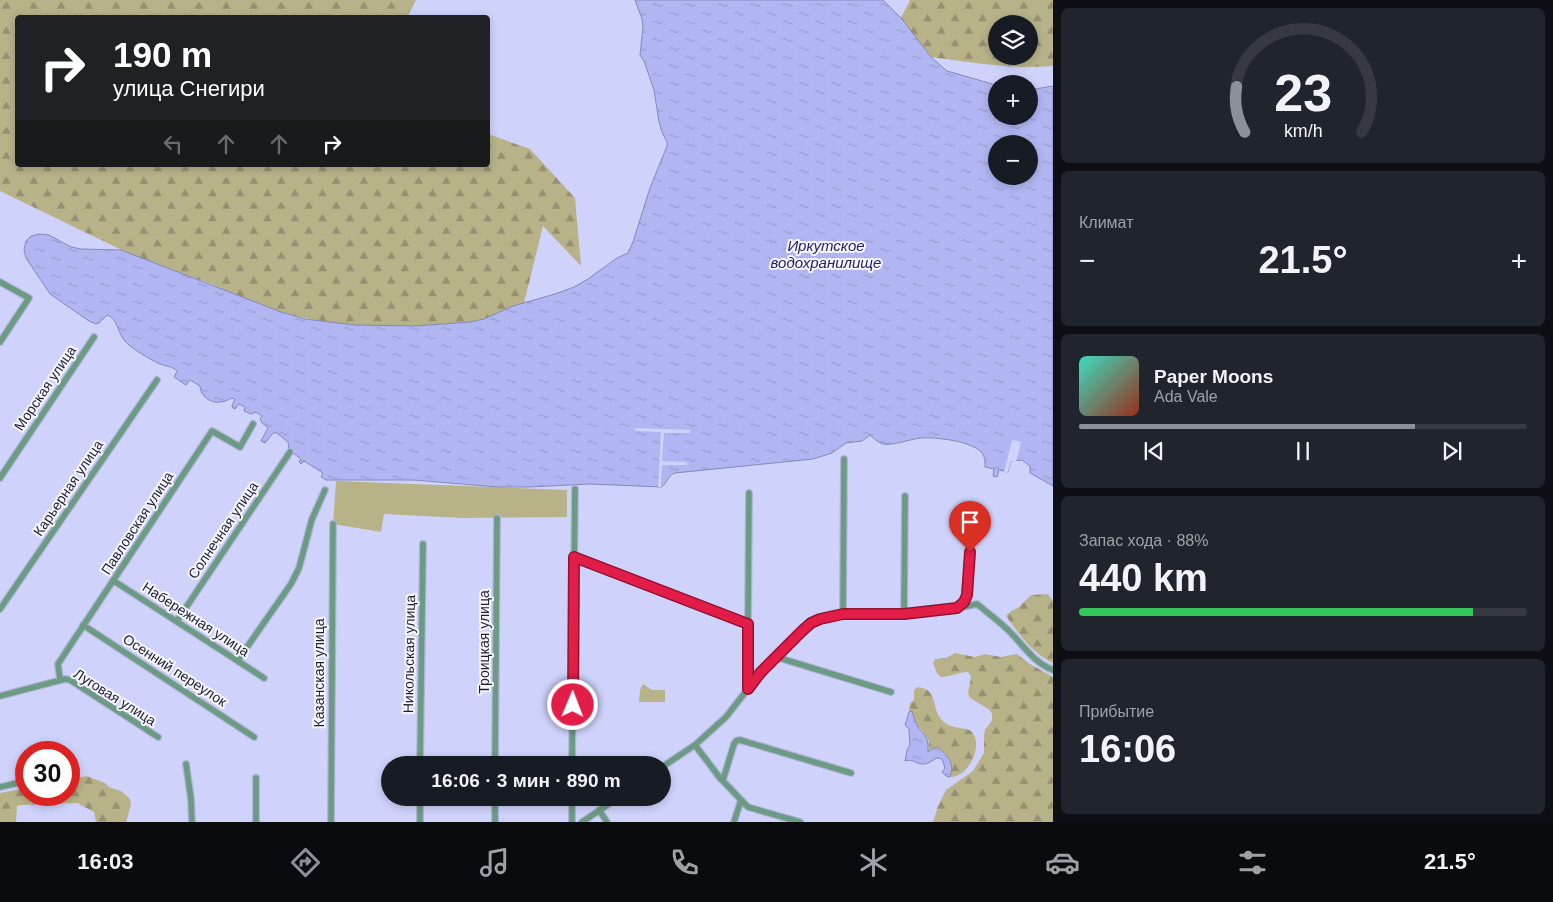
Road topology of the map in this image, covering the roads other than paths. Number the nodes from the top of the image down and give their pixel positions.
1 (0, 282) edge
2 (94, 337) dead end
3 (0, 342) edge
4 (156, 380) dead end
5 (253, 424) dead end
6 (290, 452) dead end
7 (844, 459) dead end
8 (0, 478) edge
9 (575, 489) dead end
10 (325, 490) dead end
11 (749, 493) dead end
12 (905, 496) dead end
13 (497, 518) dead end
14 (333, 524) dead end
15 (970, 539) dead end
16 (423, 544) dead end
17 (574, 557) junction
18 (114, 580) junction
19 (957, 608) junction
20 (0, 609) edge
21 (843, 614) junction
22 (904, 614) junction
23 (177, 621) junction
24 (748, 624) junction
25 (83, 625) junction
26 (776, 657) junction
27 (238, 660) junction
28 (1053, 670) edge
29 (264, 678) dead end
30 (60, 680) junction
31 (748, 689) junction
32 (891, 692) dead end
33 (0, 696) edge
34 (158, 737) dead end
35 (254, 737) dead end
36 (695, 745) junction
37 (420, 756) edge
38 (496, 756) edge
39 (572, 756) edge
40 (671, 761) edge
41 (186, 764) dead end
42 (851, 773) dead end
43 (256, 778) dead end
44 (722, 780) junction
45 (15, 784) edge
46 (0, 787) edge
47 (740, 800) junction
48 (420, 806) edge
49 (495, 806) edge
50 (572, 806) edge
51 (605, 806) edge
52 (599, 810) junction
53 (192, 822) edge
54 (256, 822) edge
55 (331, 822) edge
56 (420, 822) edge
57 (495, 822) edge
58 (572, 822) edge
59 (582, 822) edge
60 (607, 822) edge
61 (734, 822) edge
62 (800, 822) edge

1 - 3 street
2 - 8 street, Морская улица
4 - 20 street, Карьерная улица
5 - 18 street, Павловская улица
6 - 23 street, Солнечная улица
7 - 21 street
9 - 17 street
10 - 27 street
11 - 24 street
12 - 22 street
13 - 38 street, Троицкая улица
14 - 55 street, Казанская улица
15 - 19 street
16 - 37 street, Никольская улица
17 - 24 street
17 - 39 street
18 - 23 street, Набережная улица
18 - 25 street, Павловская улица
19 - 22 street
19 - 28 street
21 - 22 street
21 - 26 street
23 - 27 street, Набережная улица
24 - 31 street
25 - 30 street, Павловская улица
25 - 35 street, Осенний переулок
26 - 31 street
26 - 32 street
27 - 29 street, Набережная улица
30 - 33 street
30 - 34 street, Луговая улица
31 - 36 street
36 - 40 street
36 - 44 street
41 - 53 street
42 - 44 street
43 - 54 street
44 - 47 street
45 - 46 street
47 - 61 street
47 - 62 street
48 - 56 street
49 - 57 street
50 - 58 street
51 - 52 street
52 - 59 street
52 - 60 street

